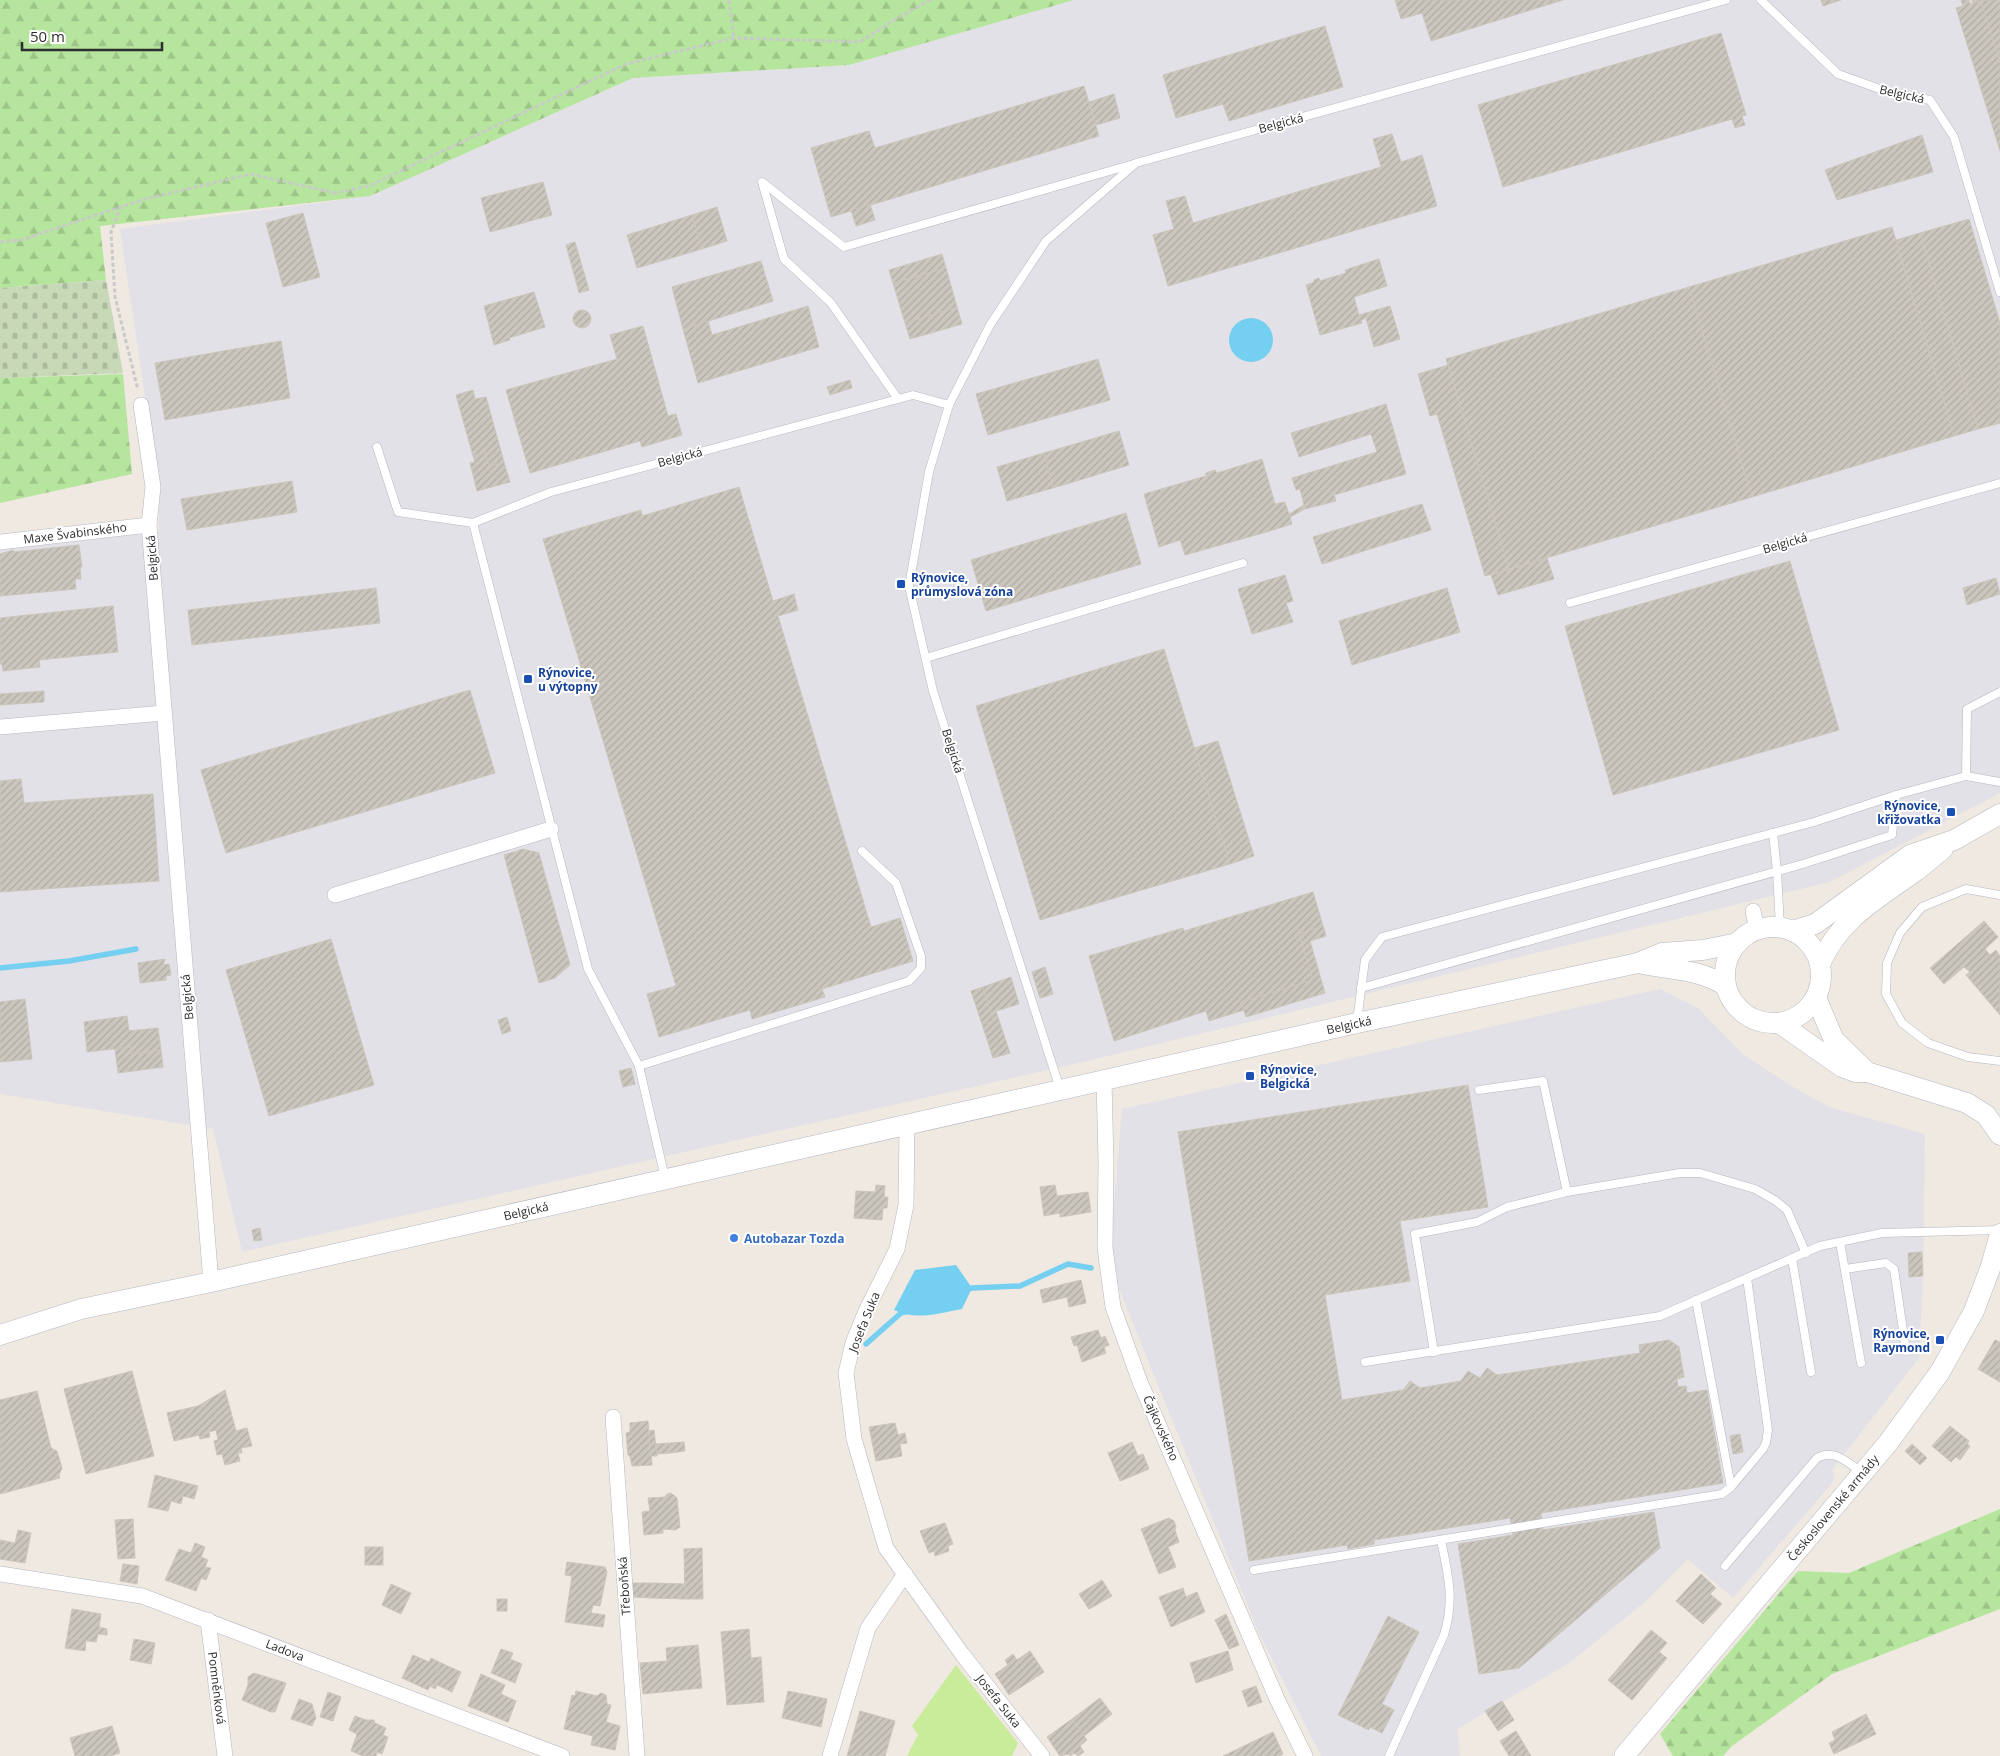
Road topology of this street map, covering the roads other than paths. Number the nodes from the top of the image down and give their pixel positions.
1 (1726, 0) edge
2 (1760, 0) edge
3 (1136, 163) junction
4 (2000, 292) edge
5 (898, 400) junction
6 (141, 405) road end
7 (949, 405) junction
8 (377, 447) dead end
9 (2000, 483) edge
10 (473, 523) junction
11 (149, 525) junction
12 (0, 542) edge
13 (1243, 563) dead end
14 (1570, 604) dead end
15 (926, 658) junction
16 (2000, 692) edge
17 (164, 713) junction
18 (0, 727) edge
19 (1966, 776) junction
20 (2000, 782) edge
21 (1896, 795) junction
22 (2000, 814) edge
23 (551, 829) junction
24 (1773, 833) junction
25 (1954, 840) junction
26 (862, 851) dead end
27 (1777, 871) junction
28 (335, 895) dead end
29 (2000, 895) edge
30 (1786, 929) junction
31 (1738, 942) junction
32 (1638, 963) junction
33 (1820, 964) junction
34 (1726, 986) junction
35 (1361, 988) junction
36 (1816, 998) junction
37 (1357, 1023) junction
38 (1779, 1023) junction
39 (2000, 1061) edge
40 (639, 1066) junction
41 (1867, 1072) junction
42 (1104, 1080) junction
43 (1060, 1090) junction
44 (1479, 1090) dead end
45 (907, 1124) junction
46 (2000, 1135) edge
47 (665, 1179) junction
48 (1567, 1192) junction
49 (2000, 1230) edge
50 (2000, 1234) edge
51 (1840, 1242) junction
52 (1806, 1253) junction
53 (1792, 1258) junction
54 (1845, 1269) junction
55 (1746, 1278) junction
56 (211, 1282) junction
57 (1696, 1300) junction
58 (0, 1335) edge
59 (1906, 1351) dead end
60 (1434, 1352) junction
61 (1365, 1362) dead end
62 (1861, 1363) dead end
63 (1811, 1372) dead end
64 (613, 1417) dead end
65 (1862, 1473) junction
66 (1731, 1486) junction
67 (1441, 1540) junction
68 (1725, 1566) dead end
69 (1254, 1570) dead end
70 (0, 1574) edge
71 (905, 1574) junction
72 (208, 1620) junction
73 (225, 1756) edge
74 (562, 1756) edge
75 (637, 1756) edge
76 (830, 1756) edge
77 (1042, 1756) edge
78 (1305, 1756) edge
79 (1388, 1756) edge
80 (1624, 1756) edge

1 - 3 lane, Belgická
2 - 4 lane, Belgická
3 - 5 lane
3 - 7 lane, Belgická
5 - 7 lane, Belgická
5 - 10 lane, Belgická
6 - 11 street, Belgická
7 - 15 lane, Belgická
8 - 10 lane
9 - 14 lane, Belgická
10 - 23 lane
11 - 12 street, Maxe Švabinského
11 - 17 street, Belgická
13 - 15 lane
15 - 43 lane, Belgická
16 - 19 lane
17 - 18 street
17 - 56 street, Belgická
19 - 20 lane
19 - 21 lane
21 - 24 lane
21 - 27 lane
22 - 25 street
23 - 28 street
23 - 40 lane
24 - 27 lane
24 - 35 lane
25 - 30 street
25 - 33 street
26 - 40 lane
27 - 30 lane
27 - 35 lane
29 - 39 lane
30 - 31 street
30 - 33 street
31 - 32 street, Belgická
31 - 34 street
32 - 34 street, Belgická
32 - 37 street, Belgická
33 - 36 street
34 - 38 street
35 - 37 lane
36 - 38 street
36 - 41 street
37 - 42 street, Belgická
38 - 41 street
40 - 47 lane
41 - 46 street
42 - 43 street, Belgická
42 - 78 street, Čajkovského
43 - 45 street, Belgická
44 - 48 lane
45 - 47 street, Belgická
45 - 71 street, Josefa Suka
47 - 56 street, Belgická
48 - 52 lane
48 - 60 lane
49 - 51 lane
50 - 65 street, Československé armády
51 - 52 lane
51 - 54 lane
52 - 53 lane
53 - 55 lane
53 - 63 lane
54 - 59 lane
54 - 62 lane
55 - 57 lane
55 - 66 lane
56 - 58 street, Belgická
57 - 60 lane
57 - 66 lane
60 - 61 lane
64 - 75 street, Třeboňská
65 - 68 lane
65 - 80 street, Československé armády
66 - 67 lane
67 - 69 lane
67 - 79 lane
70 - 72 street, Ladova
71 - 76 street
71 - 77 street, Josefa Suka
72 - 73 street, Pomněnková
72 - 74 street, Ladova

